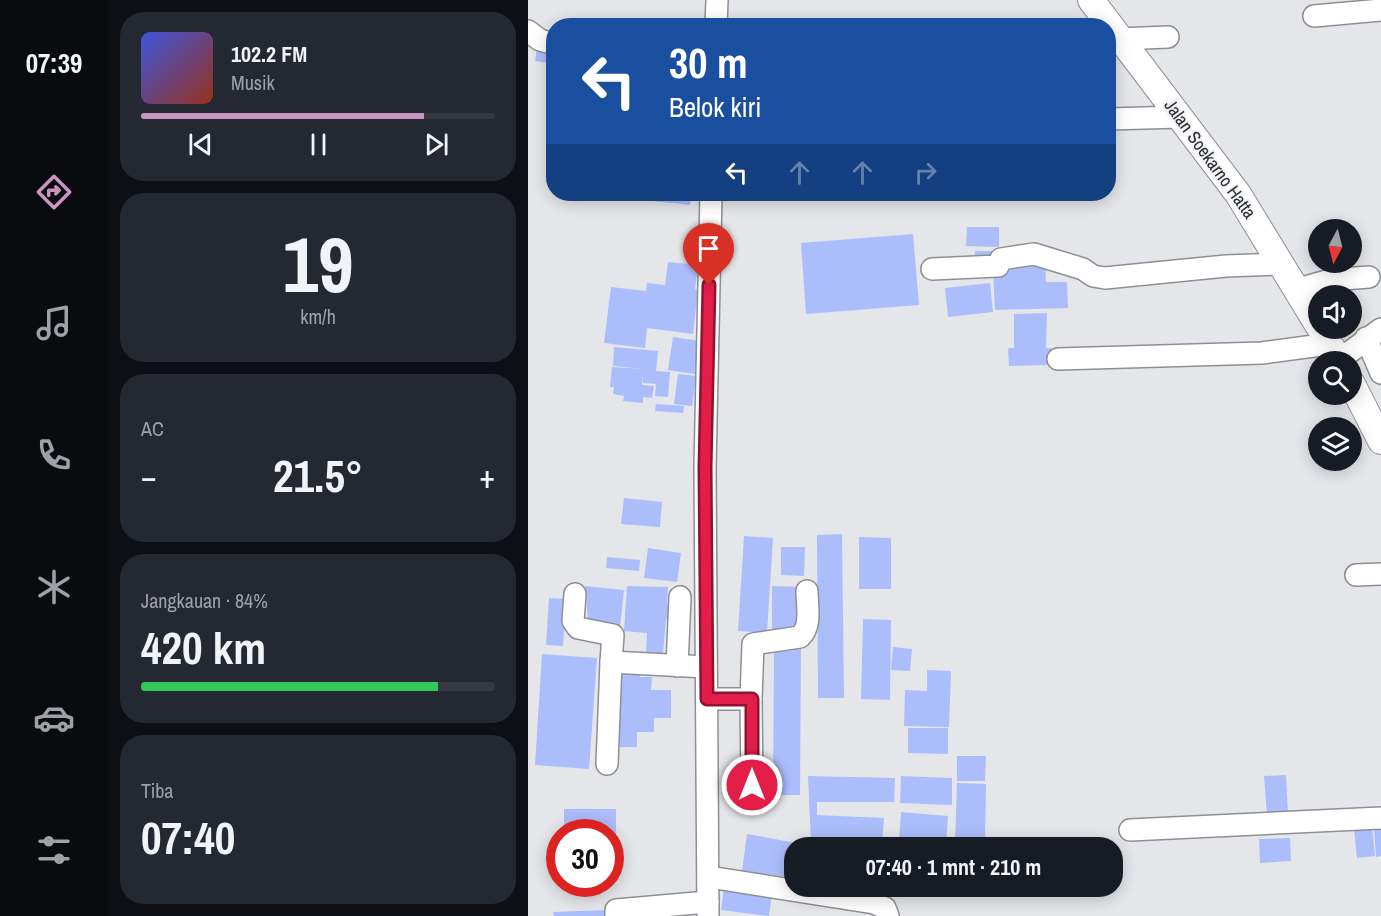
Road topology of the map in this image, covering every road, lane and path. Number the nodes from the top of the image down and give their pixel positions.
1 (717, 0) edge
2 (1091, 0) edge
3 (1381, 10) edge
4 (1314, 16) dead end
5 (716, 18) edge
6 (1104, 18) edge
7 (528, 31) edge
8 (1116, 35) edge
9 (1168, 37) dead end
10 (1119, 39) junction
11 (546, 42) edge
12 (1181, 117) junction
13 (1116, 119) edge
14 (711, 201) edge
15 (1282, 264) junction
16 (932, 269) dead end
17 (1369, 277) dead end
18 (1298, 289) junction
19 (1373, 334) edge
20 (1329, 344) edge
21 (1058, 359) dead end
22 (1381, 373) edge
23 (1362, 403) edge
24 (1379, 434) edge
25 (1381, 573) edge
26 (1356, 575) dead end
27 (807, 591) dead end
28 (575, 594) dead end
29 (680, 597) dead end
30 (611, 662) junction
31 (677, 666) junction
32 (706, 667) junction
33 (707, 699) junction
34 (752, 699) junction
35 (607, 764) dead end
36 (752, 785) dead end
37 (1381, 818) edge
38 (1130, 830) dead end
39 (709, 877) junction
40 (708, 909) edge
41 (616, 916) edge
42 (888, 916) edge

1 - 5 street
2 - 6 main road, Jalan Soekarno Hatta
3 - 4 street
7 - 11 street
8 - 10 main road, Jalan Soekarno Hatta
9 - 10 street
10 - 12 main road, Jalan Soekarno Hatta
12 - 13 street
12 - 15 main road, Jalan Soekarno Hatta
14 - 32 street
15 - 16 street
15 - 18 main road, Jalan Soekarno Hatta
17 - 18 street
18 - 20 main road, Jalan Soekarno Hatta
19 - 20 street
19 - 22 street
20 - 21 street
23 - 24 main road
25 - 26 street
27 - 34 street
28 - 30 street
29 - 31 street
30 - 31 street
30 - 35 street
31 - 32 street
32 - 33 street
33 - 34 street
33 - 39 street
34 - 36 street
37 - 38 street
39 - 40 street
39 - 42 street
40 - 41 street

